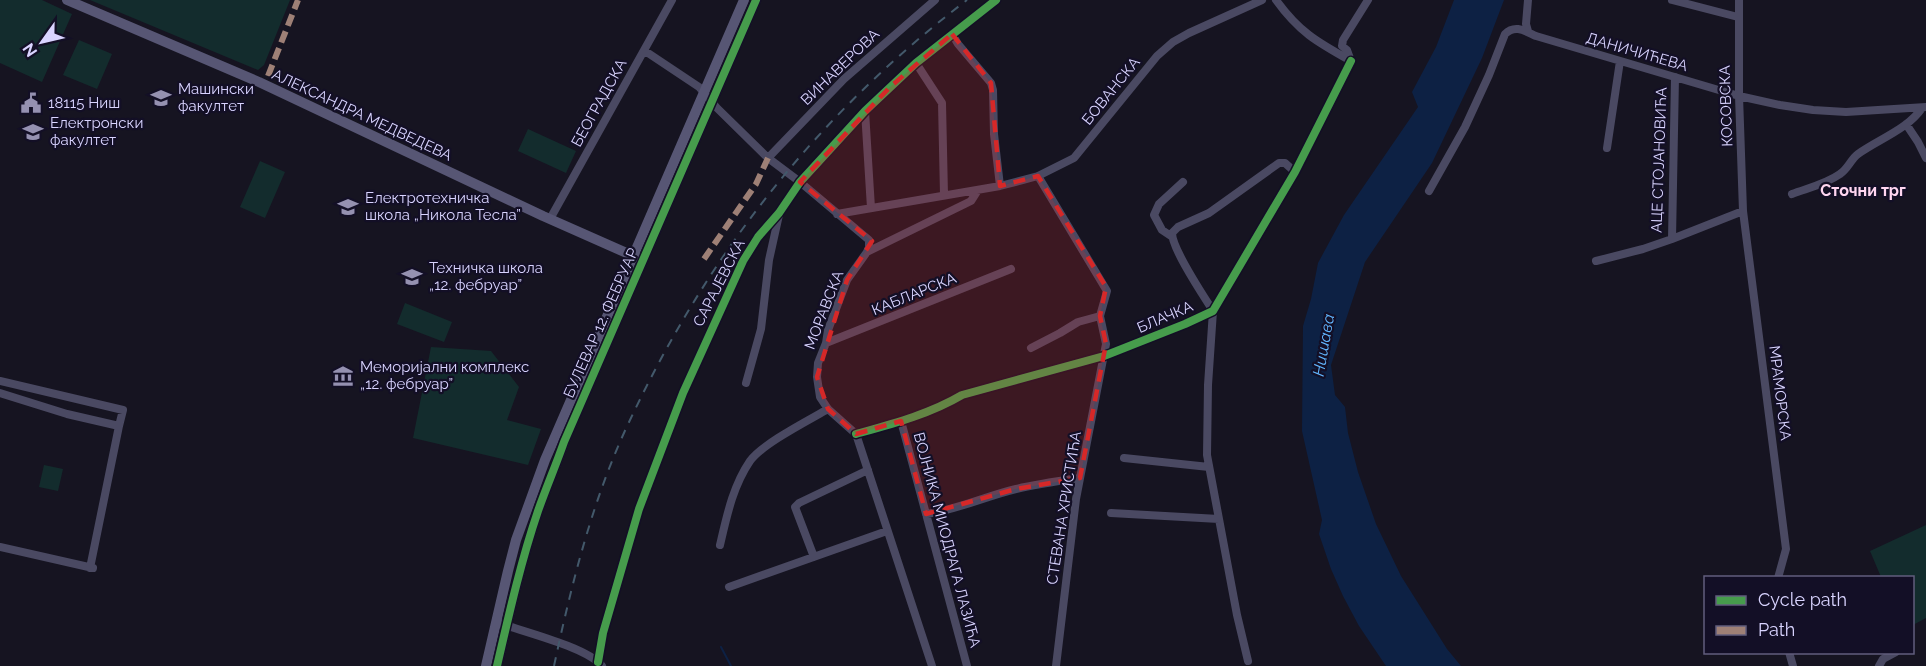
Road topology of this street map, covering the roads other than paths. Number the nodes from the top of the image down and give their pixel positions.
1 (67, 0) edge
2 (672, 0) edge
3 (744, 0) edge
4 (756, 0) edge
5 (935, 0) edge
6 (996, 0) edge
7 (1262, 0) edge
8 (1276, 0) edge
9 (1368, 0) edge
10 (1528, 0) edge
11 (1672, 0) edge
12 (1739, 0) edge
13 (1738, 16) junction
14 (1528, 32) junction
15 (952, 34) junction
16 (645, 51) junction
17 (1351, 61) junction
18 (1620, 61) junction
19 (916, 63) junction
20 (1675, 77) junction
21 (1738, 96) junction
22 (709, 97) junction
23 (1924, 107) edge
24 (865, 111) junction
25 (1906, 124) junction
26 (1607, 147) dead end
27 (768, 158) junction
28 (1926, 159) edge
29 (1295, 172) junction
30 (1038, 176) junction
31 (800, 182) junction
32 (1183, 182) dead end
33 (1000, 186) junction
34 (978, 189) junction
35 (1429, 191) dead end
36 (1792, 194) dead end
37 (944, 195) junction
38 (871, 208) junction
39 (1743, 211) junction
40 (779, 213) junction
41 (837, 214) junction
42 (550, 219) junction
43 (1171, 236) junction
44 (1672, 239) junction
45 (867, 252) junction
46 (638, 258) junction
47 (1596, 261) dead end
48 (1011, 269) dead end
49 (1213, 311) junction
50 (1101, 316) junction
51 (826, 343) junction
52 (1031, 348) dead end
53 (1104, 356) junction
54 (0, 381) edge
55 (746, 383) dead end
56 (0, 393) edge
57 (94, 403) junction
58 (828, 409) junction
59 (90, 419) junction
60 (901, 421) junction
61 (119, 426) junction
62 (856, 434) junction
63 (1124, 458) dead end
64 (1209, 467) junction
65 (868, 470) junction
66 (1080, 478) junction
67 (1111, 513) dead end
68 (926, 514) junction
69 (1219, 519) junction
70 (887, 531) junction
71 (720, 544) dead end
72 (0, 547) edge
73 (814, 557) junction
74 (1779, 576) edge
75 (729, 587) dead end
76 (501, 623) junction
77 (1892, 654) edge
78 (1248, 661) dead end
79 (600, 664) edge
80 (486, 666) edge
81 (498, 666) edge
82 (932, 666) edge
83 (967, 666) edge
84 (1056, 666) edge
85 (1879, 666) edge

1 - 42 main road, АЛЕКСАНДРА МЕДВЕДЕВА
2 - 16 street, БЕОГРАДСКА
3 - 22 main road, БУЛЕВАР 12. ФЕБРУАР
4 - 22 main road, БУЛЕВАР 12. ФЕБРУАР
5 - 27 street, ВИНАВЕРОВА
6 - 15 street, САРАЈЕВСКА
7 - 30 street, БОВАНСКА
8 - 17 street
9 - 17 street
10 - 14 street
11 - 13 street
12 - 13 street, КОСОВСКА
13 - 21 street, КОСОВСКА
14 - 18 street, ДАНИЧИЋЕВА
14 - 35 street
15 - 19 street, САРАЈЕВСКА
15 - 33 street
16 - 22 street
16 - 42 street, БЕОГРАДСКА
17 - 29 street, БЛАЧКА
18 - 20 street, ДАНИЧИЋЕВА
18 - 26 street
19 - 24 street, САРАЈЕВСКА
19 - 37 street
20 - 21 street, ДАНИЧИЋЕВА
20 - 44 street, АЦЕ СТОЈАНОВИЋА
21 - 23 street, ДАНИЧИЋЕВА
21 - 39 street, КОСОВСКА
22 - 27 street
22 - 46 main road, БУЛЕВАР 12. ФЕБРУАР
23 - 25 street
24 - 31 street, САРАЈЕВСКА
24 - 38 street
25 - 28 street
25 - 36 street
27 - 31 street
29 - 43 street
29 - 49 street, БЛАЧКА
30 - 33 street, БОВАНСКА
30 - 50 street, СТЕВАНА ХРИСТИЋА
31 - 40 street, САРАЈЕВСКА
31 - 41 street
32 - 43 street
33 - 34 street, БОВАНСКА
34 - 37 street, БОВАНСКА
34 - 45 street
37 - 38 street, БОВАНСКА
38 - 41 street, БОВАНСКА
39 - 44 street
39 - 74 street, МРАМОРСКА
40 - 55 street
40 - 79 street, САРАЈЕВСКА
41 - 45 street
42 - 46 main road, АЛЕКСАНДРА МЕДВЕДЕВА
43 - 49 street
44 - 47 street, АЦЕ СТОЈАНОВИЋА
45 - 51 street, МОРАВСКА
46 - 76 main road, БУЛЕВАР 12. ФЕБРУАР
48 - 51 street, КАБЛАРСКА
49 - 53 street, БЛАЧКА
49 - 64 street
50 - 52 street
50 - 53 street, СТЕВАНА ХРИСТИЋА
51 - 58 street, МОРАВСКА
53 - 60 street, БЛАЧКА
53 - 66 street, СТЕВАНА ХРИСТИЋА
54 - 57 street
56 - 59 street
57 - 59 street
57 - 61 street
58 - 62 street, МОРАВСКА
58 - 71 street
59 - 61 street
60 - 62 street, БЛАЧКА
60 - 68 street, ВОЈНИКА МИОДРАГА ЛАЗИЋА
61 - 72 street
62 - 65 street
63 - 64 street
64 - 69 street
65 - 70 street
65 - 73 street
66 - 68 street
66 - 84 street, СТЕВАНА ХРИСТИЋА
67 - 69 street
68 - 83 street, ВОЈНИКА МИОДРАГА ЛАЗИЋА
69 - 78 street
70 - 73 street
70 - 82 street
73 - 75 street
76 - 79 street
76 - 80 main road, БУЛЕВАР 12. ФЕБРУАР
76 - 81 main road, БУЛЕВАР 12. ФЕБРУАР
77 - 85 street

